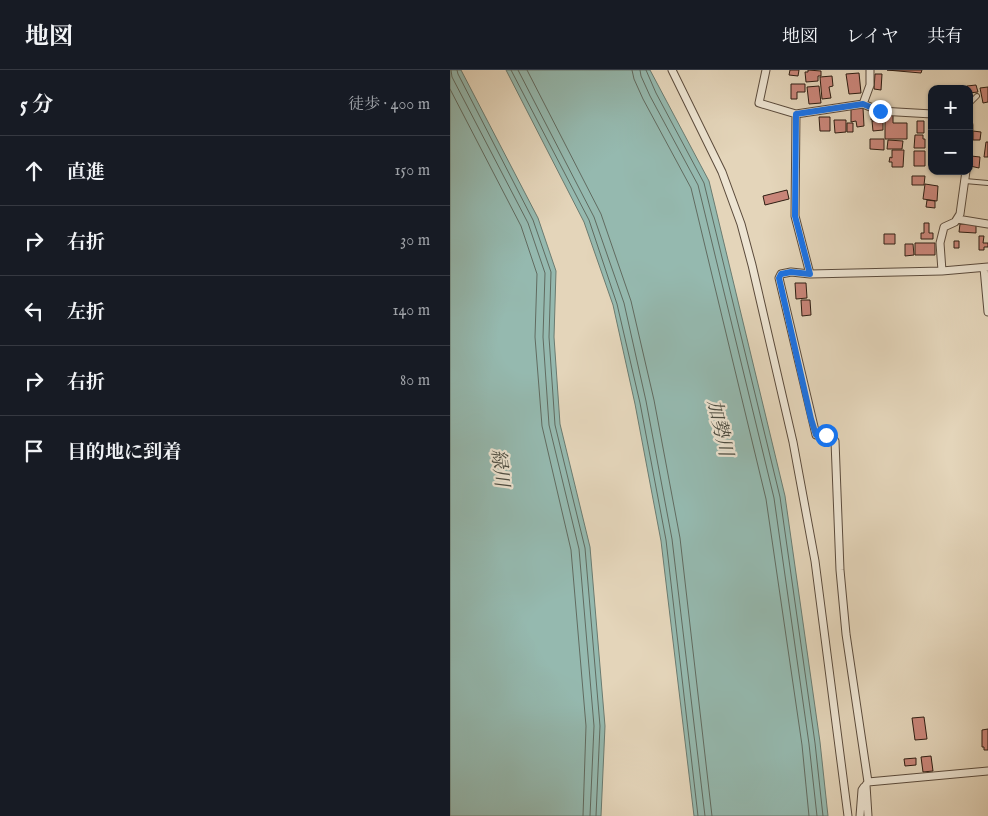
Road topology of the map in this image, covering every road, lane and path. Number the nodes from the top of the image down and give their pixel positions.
1 (672, 70) edge
2 (766, 70) edge
3 (870, 70) edge
4 (977, 96) dead end
5 (973, 100) edge
6 (863, 104) junction
7 (796, 114) junction
8 (928, 114) edge
9 (966, 175) edge
10 (965, 180) junction
11 (988, 183) edge
12 (957, 219) junction
13 (988, 224) edge
14 (986, 268) edge
15 (942, 271) junction
16 (810, 274) junction
17 (988, 312) edge
18 (988, 771) edge
19 (867, 783) junction
20 (848, 816) edge
21 (860, 816) edge
22 (868, 816) edge

1 - 20 street
2 - 7 street
3 - 6 street
4 - 5 lane
6 - 7 street
6 - 8 street
7 - 16 street
9 - 10 street
10 - 11 lane
10 - 12 street
12 - 13 street
12 - 15 street
14 - 15 street
14 - 17 street
15 - 16 street
16 - 19 street
18 - 19 street
19 - 21 street
19 - 22 street

